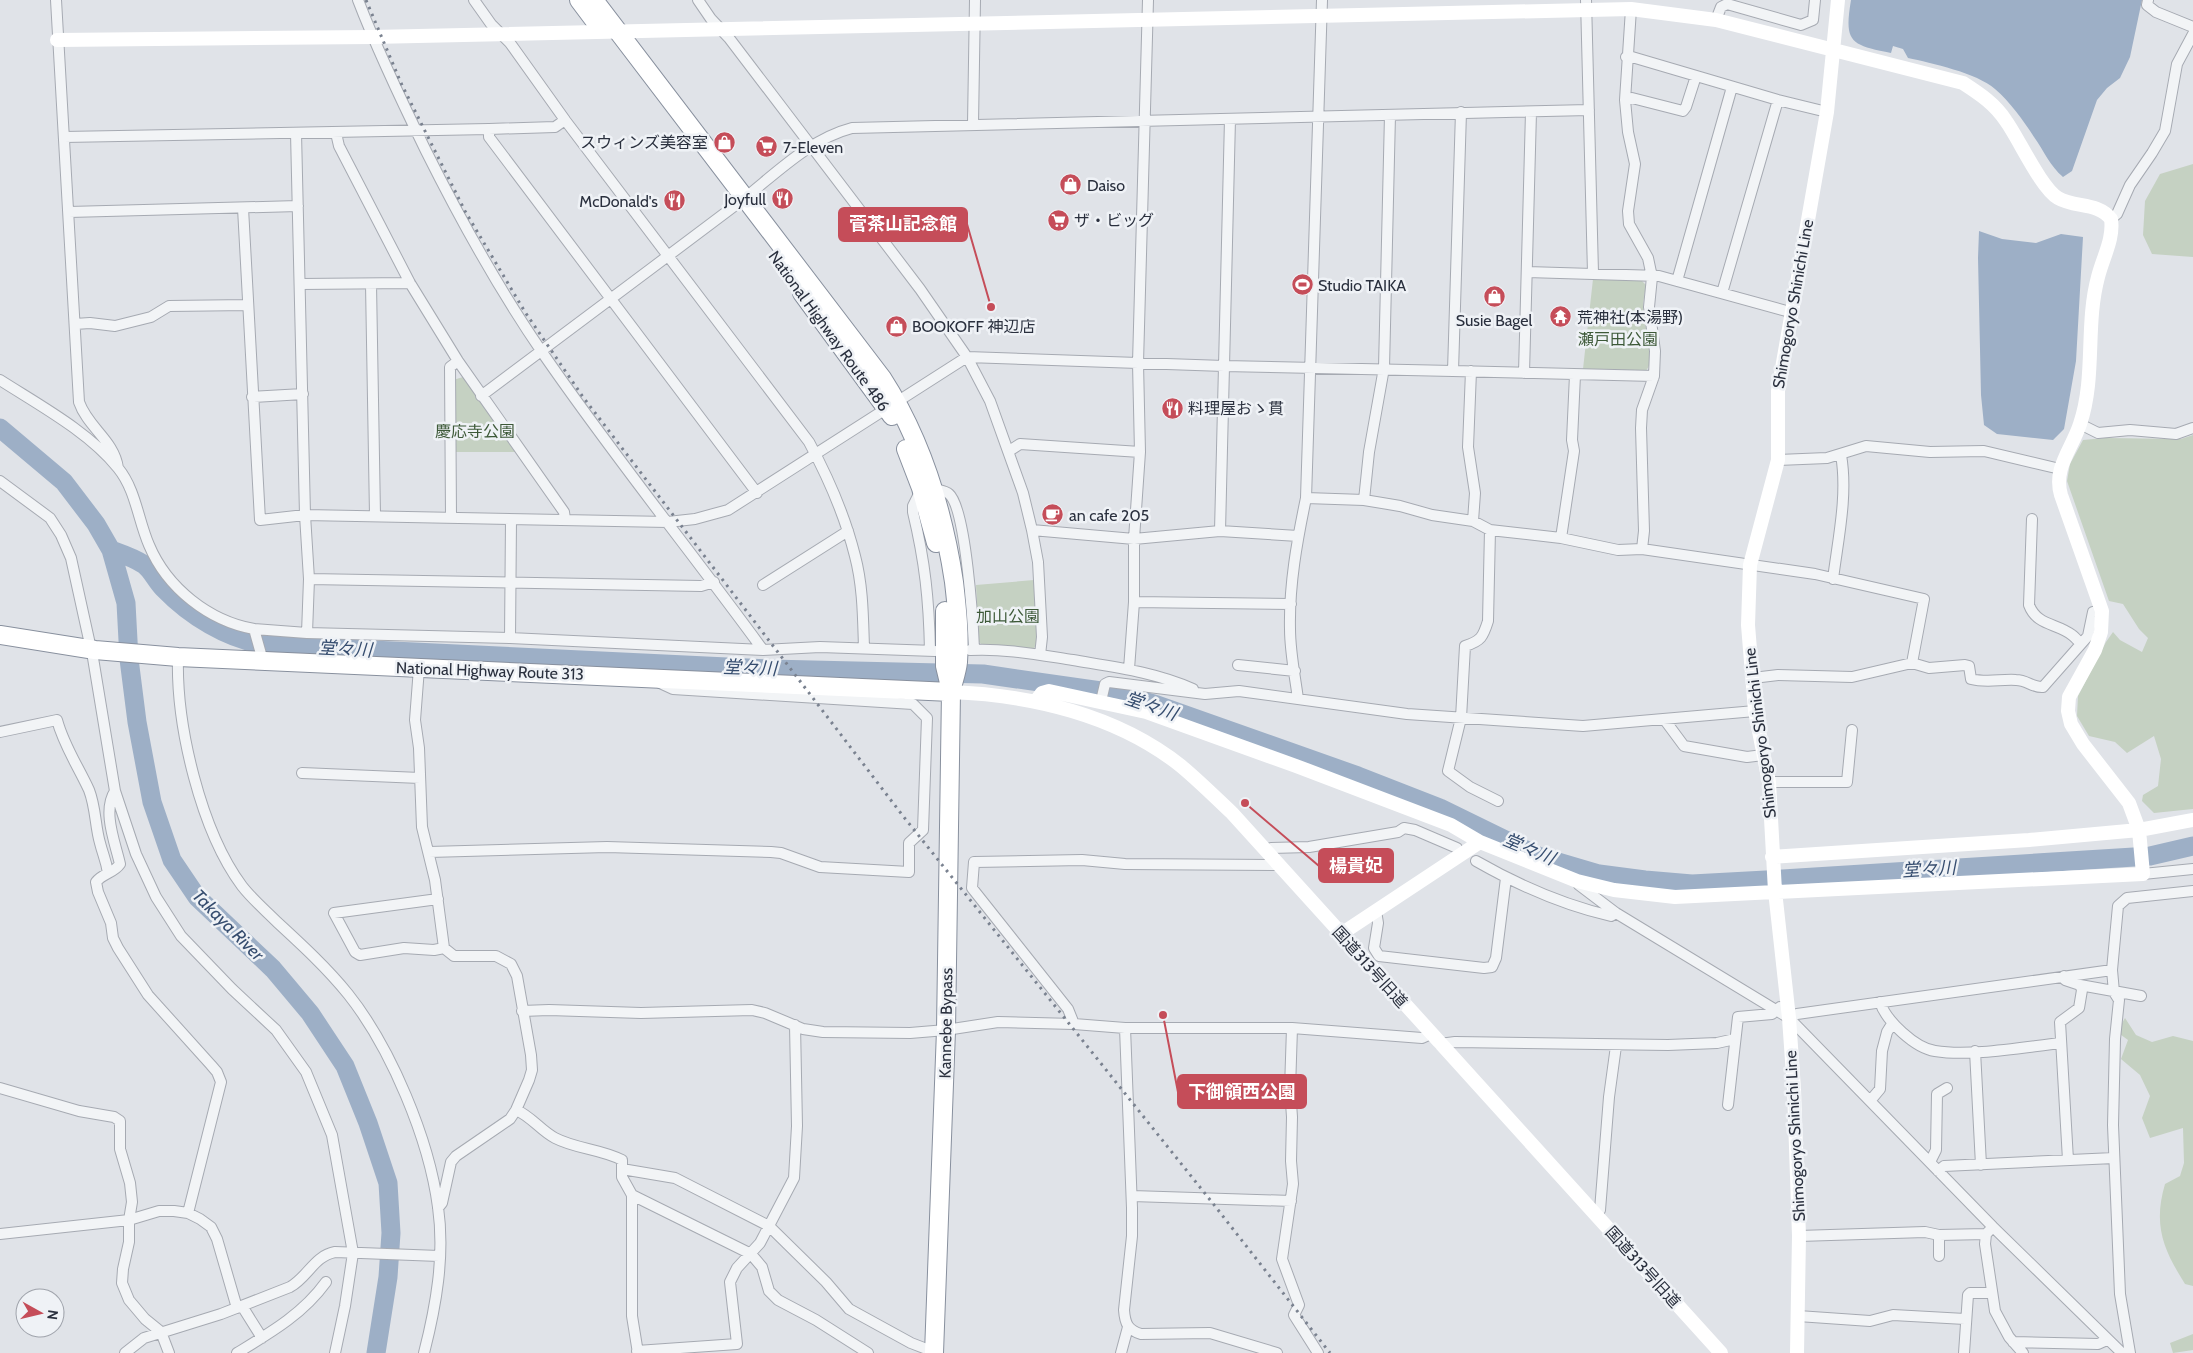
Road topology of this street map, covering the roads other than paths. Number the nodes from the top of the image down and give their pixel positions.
1 (56, 0) edge
2 (358, 0) edge
3 (474, 0) edge
4 (579, 0) edge
5 (594, 0) edge
6 (698, 0) edge
7 (975, 0) edge
8 (1148, 0) edge
9 (1322, 0) edge
10 (1815, 0) edge
11 (1838, 0) edge
12 (2148, 0) edge
13 (1586, 6) edge
14 (1631, 9) junction
15 (1322, 16) junction
16 (1716, 20) junction
17 (1148, 21) junction
18 (975, 24) junction
19 (2193, 27) edge
20 (720, 28) junction
21 (611, 32) junction
22 (500, 34) junction
23 (2193, 34) edge
24 (372, 37) junction
25 (57, 40) junction
26 (1834, 50) junction
27 (1626, 57) junction
28 (1696, 76) junction
29 (1732, 87) junction
30 (1625, 100) junction
31 (1778, 100) junction
32 (1589, 110) junction
33 (1461, 112) junction
34 (1532, 112) junction
35 (1827, 112) junction
36 (1390, 115) junction
37 (1317, 116) junction
38 (1230, 119) junction
39 (565, 120) junction
40 (1145, 122) junction
41 (973, 124) junction
42 (489, 129) junction
43 (416, 130) junction
44 (296, 133) junction
45 (336, 133) junction
46 (64, 138) junction
47 (811, 146) junction
48 (740, 201) junction
49 (298, 206) junction
50 (243, 208) junction
51 (69, 212) junction
52 (2111, 218) junction
53 (669, 255) junction
54 (1527, 272) junction
55 (1593, 273) junction
56 (1652, 277) junction
57 (1677, 281) junction
58 (410, 282) junction
59 (301, 284) junction
60 (372, 284) junction
61 (1722, 293) junction
62 (611, 299) junction
63 (248, 305) junction
64 (1790, 312) junction
65 (75, 324) junction
66 (542, 351) junction
67 (967, 357) junction
68 (458, 361) junction
69 (1138, 363) junction
70 (1224, 366) junction
71 (1310, 367) junction
72 (1384, 368) junction
73 (1453, 371) junction
74 (1471, 371) junction
75 (1524, 373) junction
76 (1575, 375) junction
77 (1654, 376) junction
78 (0, 380) edge
79 (303, 394) junction
80 (481, 396) junction
81 (252, 397) junction
82 (893, 405) junction
83 (2080, 424) junction
84 (2193, 428) edge
85 (1009, 451) junction
86 (1140, 452) junction
87 (816, 455) junction
88 (1841, 455) junction
89 (1778, 460) junction
90 (118, 468) junction
91 (2060, 469) junction
92 (0, 482) edge
93 (928, 489) junction
94 (757, 493) junction
95 (1306, 498) junction
96 (1364, 500) junction
97 (305, 515) junction
98 (375, 515) junction
99 (451, 517) junction
100 (565, 519) junction
101 (2032, 519) dead end
102 (511, 520) junction
103 (1473, 521) junction
104 (668, 522) junction
105 (1032, 530) junction
106 (1490, 530) junction
107 (848, 531) junction
108 (1220, 531) junction
109 (1298, 536) junction
110 (1561, 538) junction
111 (1134, 539) junction
112 (1642, 549) junction
113 (1750, 565) junction
114 (309, 579) junction
115 (1833, 579) junction
116 (509, 582) junction
117 (714, 582) junction
118 (762, 585) dead end
119 (1134, 602) junction
120 (1290, 604) junction
121 (2102, 611) junction
122 (255, 633) junction
123 (308, 633) junction
124 (0, 636) edge
125 (510, 638) junction
126 (2080, 644) junction
127 (864, 648) junction
128 (93, 649) junction
129 (763, 650) junction
130 (1040, 655) junction
131 (261, 656) junction
132 (174, 657) junction
133 (1912, 663) junction
134 (1238, 665) dead end
135 (419, 668) junction
136 (1129, 669) junction
137 (1295, 671) junction
138 (951, 677) junction
139 (647, 678) junction
140 (1753, 678) junction
141 (1205, 694) junction
142 (1298, 699) junction
143 (1036, 701) junction
144 (1101, 702) junction
145 (1755, 711) junction
146 (1461, 718) junction
147 (1664, 719) junction
148 (1852, 730) dead end
149 (0, 732) edge
150 (1763, 755) junction
151 (302, 773) dead end
152 (420, 778) junction
153 (1769, 782) junction
154 (115, 790) junction
155 (1498, 801) dead end
156 (2193, 820) edge
157 (2138, 830) junction
158 (1480, 842) junction
159 (1457, 848) dead end
160 (429, 852) junction
161 (1267, 852) junction
162 (1772, 857) junction
163 (1476, 861) dead end
164 (1278, 865) junction
165 (2193, 869) edge
166 (2143, 871) junction
167 (108, 873) junction
168 (1506, 878) junction
169 (1577, 881) junction
170 (1774, 884) junction
171 (2193, 891) edge
172 (438, 899) junction
173 (1376, 911) junction
174 (1616, 912) junction
175 (1340, 934) junction
176 (444, 948) junction
177 (2112, 970) junction
178 (2064, 976) junction
179 (2080, 986) junction
180 (2114, 992) junction
181 (2141, 996) dead end
182 (1880, 1002) junction
183 (1782, 1006) junction
184 (522, 1011) junction
185 (1789, 1018) junction
186 (1074, 1024) junction
187 (1892, 1024) junction
188 (795, 1025) junction
189 (1125, 1028) junction
190 (1292, 1028) junction
191 (946, 1030) junction
192 (1435, 1039) junction
193 (1735, 1039) junction
194 (2060, 1043) junction
195 (1616, 1046) junction
196 (1975, 1051) junction
197 (0, 1088) edge
198 (1947, 1088) dead end
199 (1870, 1101) junction
200 (1728, 1105) dead end
201 (516, 1110) junction
202 (2114, 1158) junction
203 (2068, 1160) junction
204 (1930, 1162) junction
205 (1981, 1164) junction
206 (622, 1169) junction
207 (1938, 1171) junction
208 (632, 1195) junction
209 (1132, 1196) junction
210 (1291, 1201) junction
211 (438, 1208) junction
212 (188, 1213) junction
213 (1596, 1215) junction
214 (129, 1220) junction
215 (769, 1226) junction
216 (1990, 1230) junction
217 (0, 1234) edge
218 (1939, 1235) junction
219 (1799, 1236) junction
220 (355, 1253) junction
221 (751, 1254) junction
222 (438, 1256) junction
223 (1940, 1256) dead end
224 (326, 1282) dead end
225 (1990, 1293) junction
226 (239, 1307) junction
227 (1798, 1316) junction
228 (1965, 1320) junction
229 (1128, 1327) junction
230 (162, 1332) junction
231 (262, 1338) junction
232 (2107, 1340) junction
233 (2013, 1342) junction
234 (1259, 1350) edge
235 (637, 1352) edge
236 (125, 1353) edge
237 (169, 1353) edge
238 (237, 1353) edge
239 (335, 1353) edge
240 (424, 1353) edge
241 (868, 1353) edge
242 (935, 1353) edge
243 (1121, 1353) edge
244 (1277, 1353) edge
245 (1318, 1353) edge
246 (1720, 1353) edge
247 (1797, 1353) edge
248 (1964, 1353) edge
249 (2023, 1353) edge
250 (2122, 1353) edge
251 (2130, 1353) edge

1 - 25 street
2 - 24 street
3 - 22 street
4 - 21 highway, National Highway Route 486
5 - 21 highway, National Highway Route 486
6 - 20 street
7 - 18 street
8 - 17 street
9 - 15 street
10 - 16 street
11 - 26 street, Shimogoryo Shinichi Line
12 - 19 street
13 - 14 street
13 - 15 street
13 - 32 street
14 - 16 street
14 - 27 street
15 - 17 street
15 - 37 street
16 - 26 street
17 - 18 street
17 - 40 street
18 - 20 street
18 - 41 street
20 - 21 street
20 - 47 street
21 - 22 street
21 - 48 highway, National Highway Route 486
22 - 24 street
22 - 39 street
23 - 52 street
24 - 25 street
24 - 43 street
25 - 46 street
26 - 35 street, Shimogoryo Shinichi Line
26 - 52 street
27 - 28 street
27 - 30 street
28 - 29 street
28 - 30 street
29 - 31 street
29 - 57 street
30 - 56 street
31 - 35 street
31 - 61 street
32 - 34 street
32 - 55 street
33 - 34 street
33 - 36 street
33 - 73 street
34 - 54 street
35 - 64 street, Shimogoryo Shinichi Line
36 - 37 street
36 - 72 street
37 - 38 street
37 - 71 street
38 - 40 street
38 - 70 street
39 - 42 street
39 - 53 street
40 - 41 street
40 - 69 street
41 - 47 street
42 - 43 street
42 - 62 street
43 - 45 street
43 - 66 street
44 - 45 street
44 - 46 street
44 - 49 street
45 - 58 street
46 - 51 street
47 - 48 street
47 - 67 street
48 - 53 street
48 - 82 highway, National Highway Route 486
49 - 50 street
49 - 59 street
50 - 51 street
50 - 63 street
51 - 65 street
52 - 83 street
53 - 62 street
53 - 87 street
54 - 55 street
54 - 75 street
55 - 56 street
56 - 57 street
56 - 77 street
57 - 61 street
58 - 60 street
58 - 68 street
59 - 60 street
59 - 79 street
60 - 98 street
61 - 64 street
62 - 66 street
62 - 94 street
63 - 65 street
63 - 81 street
64 - 89 street, Shimogoryo Shinichi Line
65 - 90 street
66 - 80 street
66 - 104 street
67 - 69 street
67 - 82 street
67 - 85 street
68 - 80 street
68 - 99 street
69 - 70 street
69 - 86 street
70 - 71 street
70 - 108 street
71 - 72 street
71 - 95 street
72 - 73 street
72 - 96 street
73 - 74 street
74 - 75 street
74 - 103 street
75 - 76 street
76 - 77 street
76 - 110 street
77 - 112 street
78 - 90 street
79 - 81 street
79 - 97 street
80 - 100 street
81 - 97 street
82 - 87 street
82 - 93 highway, National Highway Route 486
83 - 84 street
83 - 91 street
85 - 86 street
85 - 105 street
86 - 111 street
87 - 94 street
87 - 107 street
88 - 89 street
88 - 91 street
88 - 115 street
89 - 113 street, Shimogoryo Shinichi Line
90 - 122 street
91 - 121 street
92 - 128 street
93 - 127 street
93 - 130 street
93 - 138 highway, National Highway Route 486
94 - 104 street
95 - 96 street
95 - 109 street
96 - 103 street
97 - 98 street
97 - 114 street
98 - 99 street
99 - 102 street
100 - 102 street
100 - 104 street
101 - 126 street
102 - 116 street
103 - 106 street
104 - 117 street
105 - 111 street
105 - 130 street
106 - 110 street
106 - 146 street
107 - 118 street
107 - 127 street
108 - 109 street
108 - 111 street
109 - 120 street
110 - 112 street
111 - 119 street
112 - 113 street
113 - 115 street
113 - 140 street, Shimogoryo Shinichi Line
114 - 116 street
114 - 123 street
115 - 133 street
116 - 117 street
116 - 125 street
117 - 129 street
119 - 120 street
119 - 136 street
120 - 137 street
121 - 126 street
121 - 157 street
122 - 123 street
122 - 131 street
123 - 125 street
124 - 128 highway, National Highway Route 313
125 - 129 street
126 - 133 street
127 - 129 street
128 - 132 highway, National Highway Route 313
128 - 154 street
130 - 136 street
131 - 132 highway, National Highway Route 313
131 - 135 highway, National Highway Route 313
132 - 211 street
133 - 140 street
134 - 137 street
135 - 139 highway, National Highway Route 313
135 - 152 street
136 - 141 street
137 - 142 street
138 - 139 highway, National Highway Route 313
138 - 143 street, 国道313号旧道
138 - 191 highway, Kannebe Bypass
139 - 160 street
140 - 145 street, Shimogoryo Shinichi Line
141 - 142 street
141 - 144 street
142 - 146 street
143 - 144 street
143 - 161 street, 国道313号旧道
144 - 158 street
145 - 147 street
145 - 150 street, Shimogoryo Shinichi Line
146 - 147 street
146 - 155 street
147 - 150 street
148 - 153 street
149 - 167 street
150 - 153 street, Shimogoryo Shinichi Line
151 - 152 street
152 - 160 street
153 - 162 street, Shimogoryo Shinichi Line
154 - 167 street
154 - 220 street
156 - 157 street
157 - 162 street
157 - 166 street
158 - 169 street
158 - 173 street
159 - 161 street
160 - 172 street
161 - 164 street, 国道313号旧道
162 - 170 street, Shimogoryo Shinichi Line
163 - 168 street
164 - 175 street, 国道313号旧道
164 - 186 street
165 - 166 street
166 - 170 street
167 - 212 street
168 - 173 street
168 - 174 street
169 - 170 street
169 - 174 street
170 - 183 street, Shimogoryo Shinichi Line
171 - 177 street
172 - 176 street
172 - 176 street
173 - 175 street
174 - 183 street
175 - 192 street, 国道313号旧道
176 - 184 street
177 - 178 street
177 - 180 street
178 - 179 street
178 - 182 street
179 - 180 street
179 - 194 street
180 - 181 street
180 - 202 street
182 - 185 street
182 - 187 street
183 - 185 street, Shimogoryo Shinichi Line
183 - 193 street
184 - 188 street
184 - 201 street
185 - 199 street
185 - 219 street, Shimogoryo Shinichi Line
186 - 189 street
186 - 191 street
187 - 196 street
187 - 199 street
188 - 191 street
188 - 215 street
189 - 190 street
189 - 209 street
190 - 192 street
190 - 210 street
191 - 242 highway, Kannebe Bypass
192 - 195 street
192 - 213 street, 国道313号旧道
193 - 195 street
193 - 200 street
194 - 196 street
194 - 203 street
195 - 213 street
196 - 205 street
197 - 214 street
198 - 204 street
199 - 204 street
201 - 206 street
201 - 211 street
202 - 203 street
202 - 251 street
203 - 205 street
204 - 207 street
205 - 207 street
206 - 208 street
206 - 215 street
207 - 216 street
208 - 221 street
208 - 235 street
209 - 210 street
209 - 229 street
210 - 245 street
211 - 222 street
212 - 214 street
212 - 226 street
213 - 246 street, 国道313号旧道
214 - 217 street
214 - 230 street
215 - 221 street
215 - 242 street
216 - 218 street
216 - 225 street
216 - 232 street
218 - 219 street
218 - 223 street
219 - 227 street, Shimogoryo Shinichi Line
220 - 222 street
220 - 226 street
220 - 239 street
221 - 235 street
221 - 241 street
222 - 240 street
224 - 231 street
225 - 228 street
225 - 233 street
226 - 230 street
226 - 231 street
227 - 228 street
227 - 247 street, Shimogoryo Shinichi Line
228 - 248 street
229 - 234 street
229 - 243 street
230 - 236 street
230 - 237 street
231 - 238 street
232 - 233 street
232 - 250 street
233 - 249 street
234 - 244 street

